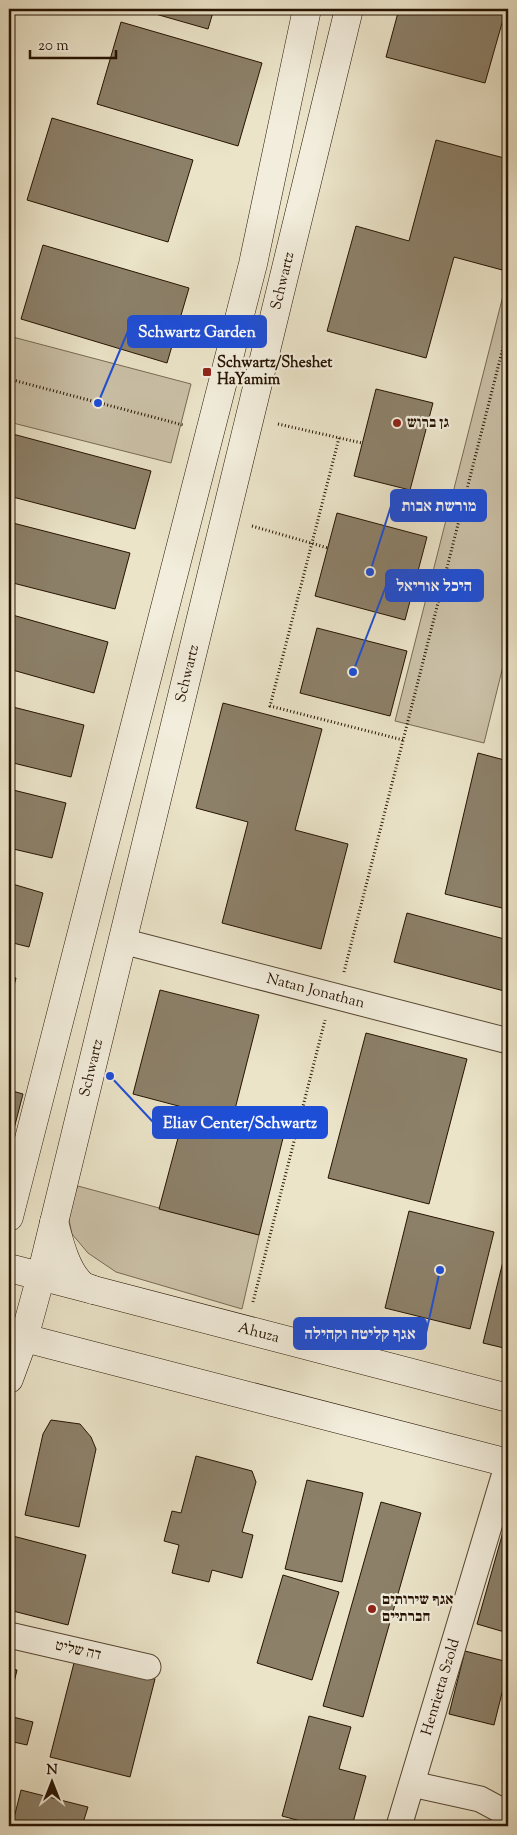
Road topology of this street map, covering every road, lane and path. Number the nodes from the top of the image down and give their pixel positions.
1 (307, 9) edge
2 (349, 9) edge
3 (508, 328) edge
4 (9, 379) edge
5 (249, 417) junction
6 (210, 432) junction
7 (340, 438) junction
8 (362, 443) dead end
9 (224, 518) junction
10 (312, 544) junction
11 (328, 548) dead end
12 (403, 740) junction
13 (122, 941) junction
14 (335, 996) junction
15 (508, 1041) edge
16 (9, 1217) edge
17 (54, 1222) junction
18 (9, 1268) edge
19 (41, 1276) junction
20 (99, 1292) junction
21 (246, 1330) junction
22 (16, 1336) edge
23 (9, 1379) edge
24 (508, 1398) edge
25 (508, 1463) edge
26 (9, 1635) edge
27 (148, 1667) dead end
28 (412, 1784) junction
29 (508, 1814) edge
30 (399, 1826) edge

1 - 6 street
2 - 5 street, Schwartz
3 - 12 path
4 - 6 path
5 - 7 path
5 - 9 street, Schwartz
6 - 16 street
7 - 8 path
7 - 10 path
9 - 10 path
9 - 13 street, Schwartz
10 - 11 path
10 - 12 path
12 - 14 path
13 - 14 street, Natan Jonathan
13 - 17 street, Schwartz
14 - 15 street, Natan Jonathan
14 - 21 path
17 - 19 street, Schwartz
17 - 20 street
18 - 19 street, Ahuza
19 - 20 street, Ahuza
19 - 22 street, Schwartz
20 - 21 street, Ahuza
21 - 24 street, Ahuza
22 - 23 street, Schwartz
22 - 25 street
25 - 28 street, Henrietta Szold
26 - 27 street, דה שליט
28 - 29 street
28 - 30 street, Henrietta Szold

